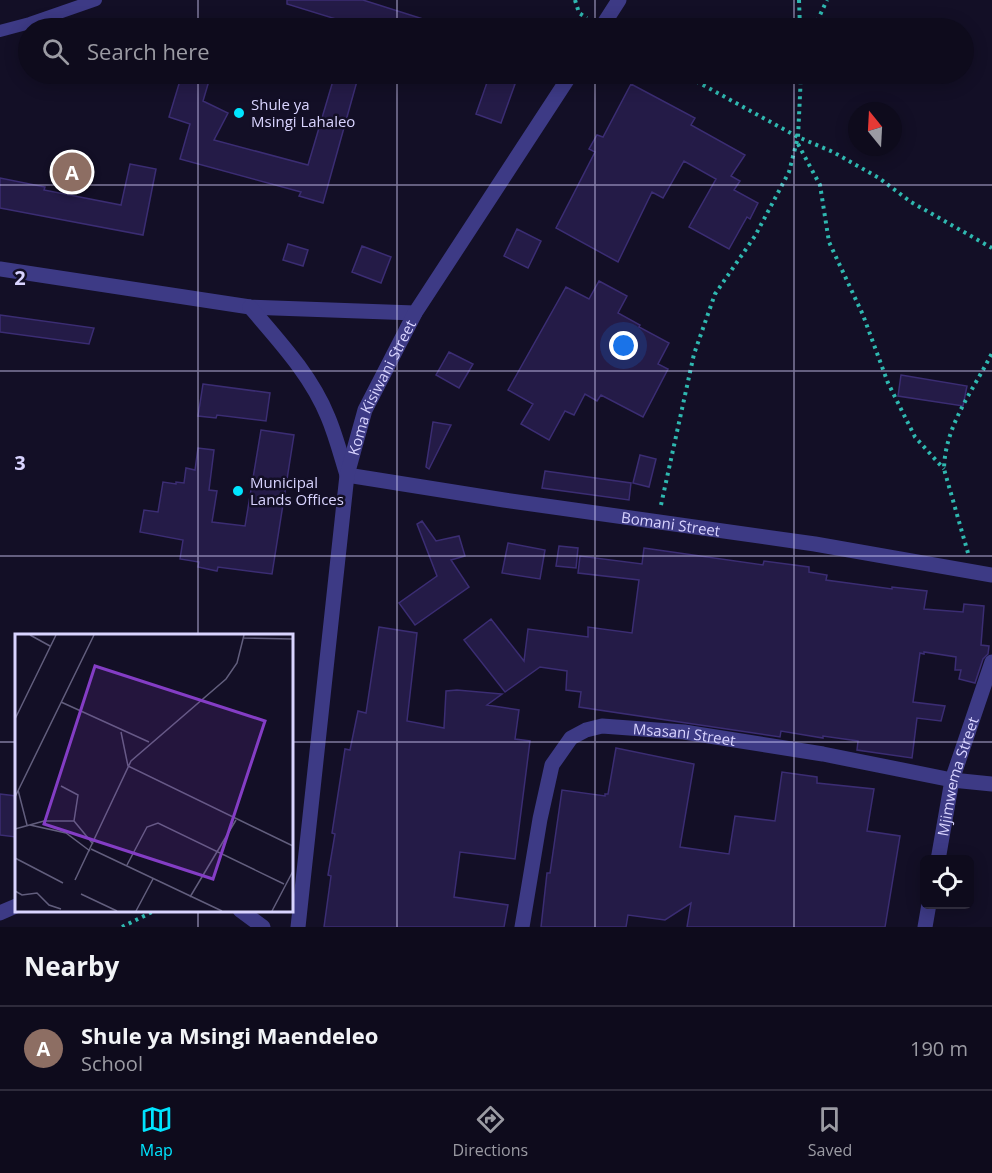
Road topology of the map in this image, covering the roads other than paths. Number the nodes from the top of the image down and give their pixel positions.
1 (96, 0) edge
2 (618, 0) edge
3 (44, 18) edge
4 (607, 18) edge
5 (18, 26) edge
6 (0, 31) edge
7 (564, 84) edge
8 (0, 269) edge
9 (250, 307) junction
10 (415, 313) junction
11 (347, 475) junction
12 (992, 575) edge
13 (992, 662) edge
14 (952, 780) junction
15 (992, 784) edge
16 (939, 855) edge
17 (298, 871) edge
18 (15, 906) edge
19 (928, 909) edge
20 (243, 912) edge
21 (0, 913) edge
22 (263, 927) edge
23 (298, 927) edge
24 (522, 927) edge
25 (925, 927) edge

1 - 3 lane
2 - 4 street
5 - 6 lane
7 - 10 street, Koma Kisiwani Street
8 - 9 street
9 - 10 street
9 - 11 street
10 - 11 street, Koma Kisiwani Street
11 - 12 street, Bomani Street
11 - 17 street, Koma Kisiwani Street
13 - 14 street, Mjimwema Street
14 - 15 street, Msasani Street
14 - 16 street, Mjimwema Street
14 - 24 street, Msasani Street
17 - 23 street, Koma Kisiwani Street
18 - 21 street
19 - 25 street
20 - 22 street

